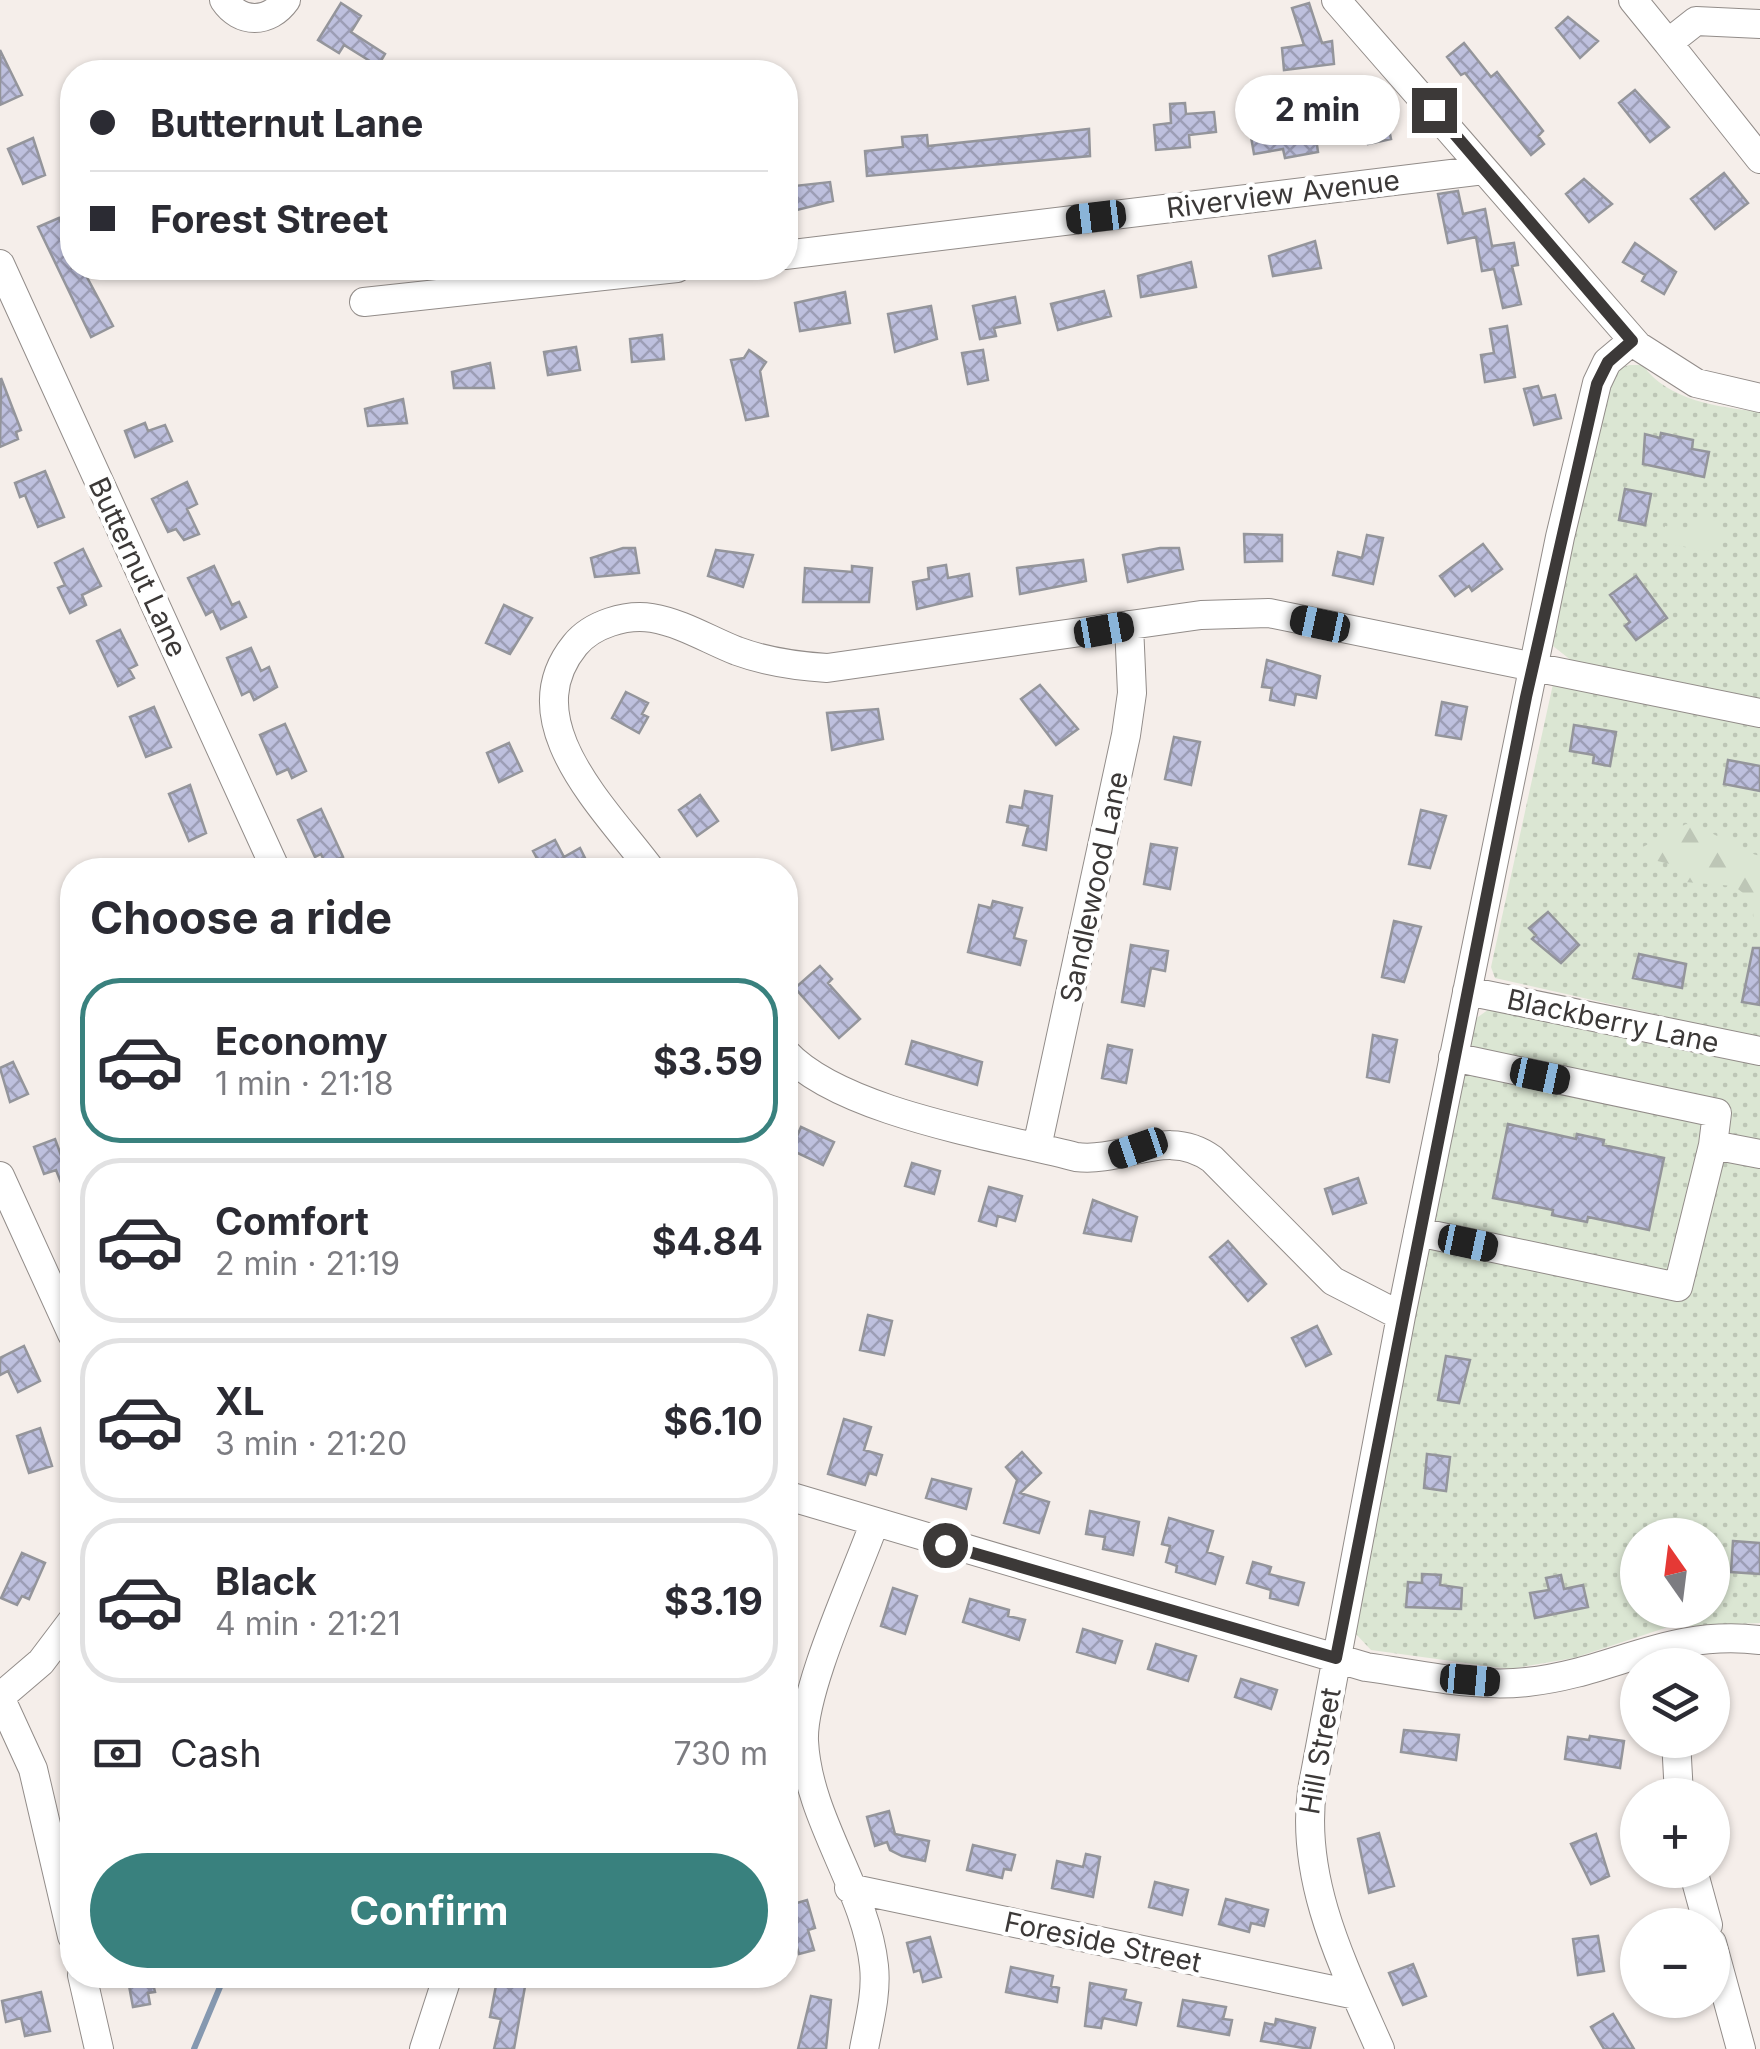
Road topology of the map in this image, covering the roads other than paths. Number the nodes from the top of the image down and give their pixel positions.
1 (224, 0) edge
2 (286, 0) edge
3 (1336, 0) edge
4 (1633, 0) edge
5 (1760, 24) edge
6 (1668, 43) junction
7 (1760, 158) edge
8 (1484, 170) junction
9 (798, 252) edge
10 (0, 264) edge
11 (566, 280) edge
12 (364, 302) dead end
13 (1632, 341) junction
14 (1760, 398) edge
15 (1129, 625) junction
16 (1532, 668) junction
17 (1760, 713) edge
18 (271, 858) edge
19 (641, 858) edge
20 (1467, 991) junction
21 (1760, 1051) edge
22 (1453, 1057) junction
23 (798, 1067) edge
24 (1713, 1144) junction
25 (1037, 1147) junction
26 (1760, 1154) edge
27 (0, 1176) edge
28 (1418, 1232) junction
29 (60, 1308) edge
30 (1401, 1316) junction
31 (798, 1499) edge
32 (874, 1524) junction
33 (60, 1637) edge
34 (1760, 1640) edge
35 (1686, 1648) edge
36 (1336, 1658) junction
37 (1620, 1664) edge
38 (0, 1697) edge
39 (60, 1885) edge
40 (850, 1888) junction
41 (85, 1988) edge
42 (444, 1988) edge
43 (1356, 1995) junction
44 (1730, 2011) edge
45 (99, 2049) edge
46 (424, 2049) edge
47 (864, 2049) edge
48 (1380, 2049) edge
49 (1740, 2049) edge

1 - 2 street
3 - 8 street
4 - 6 street
5 - 6 street
6 - 7 street
8 - 9 street, Riverview Avenue
8 - 13 street
10 - 18 street, Butternut Lane
11 - 12 street
13 - 14 street
13 - 16 street, Hill Street
15 - 16 street
15 - 19 street
15 - 25 street, Sandlewood Lane
16 - 17 street
16 - 20 street, Hill Street
20 - 21 street, Blackberry Lane
20 - 22 street, Hill Street
22 - 24 street
22 - 28 street, Hill Street
23 - 25 street
24 - 26 street
24 - 28 street
25 - 30 street
27 - 29 street
28 - 30 street, Hill Street
30 - 36 street, Hill Street
31 - 32 street
32 - 36 street
32 - 40 street
33 - 38 street
34 - 35 street
36 - 37 street
36 - 43 street, Hill Street
38 - 39 street
40 - 43 street, Foreside Street
40 - 47 street
41 - 45 street
42 - 46 street
43 - 48 street, Hill Street
44 - 49 street

